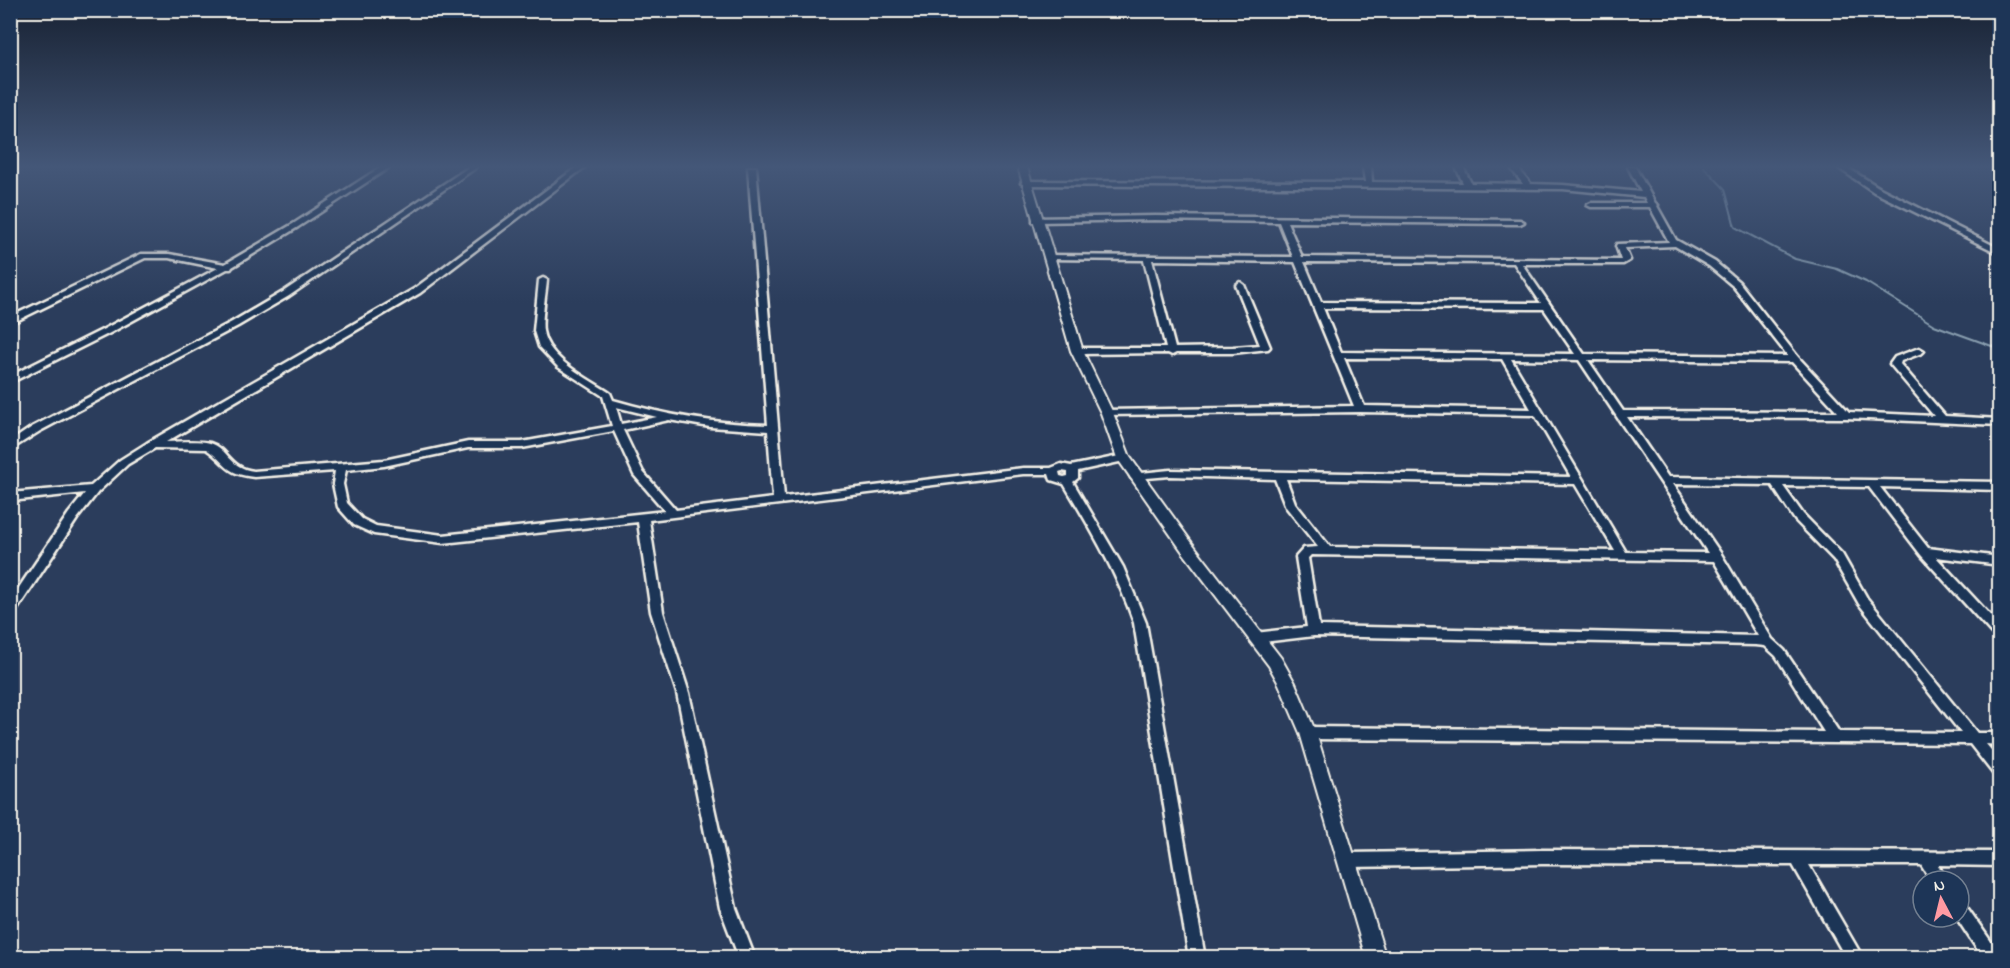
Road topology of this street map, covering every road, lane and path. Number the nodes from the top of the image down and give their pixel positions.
1 (315, 212) edge
2 (407, 212) edge
3 (522, 212) edge
4 (755, 212) edge
5 (1034, 212) edge
6 (1658, 212) edge
7 (1921, 212) edge
8 (1282, 219) junction
9 (1036, 220) junction
10 (1520, 222) dead end
11 (1674, 242) junction
12 (2000, 252) edge
13 (1048, 257) junction
14 (1148, 258) junction
15 (1298, 260) junction
16 (1517, 262) junction
17 (228, 267) junction
18 (543, 280) dead end
19 (1240, 285) dead end
20 (1317, 305) junction
21 (1547, 306) junction
22 (10, 321) edge
23 (1077, 351) junction
24 (1919, 351) dead end
25 (1172, 352) junction
26 (1338, 355) junction
27 (1504, 357) junction
28 (1582, 358) junction
29 (1795, 359) junction
30 (10, 380) edge
31 (609, 402) junction
32 (1360, 409) junction
33 (1535, 412) junction
34 (1107, 413) junction
35 (1622, 414) junction
36 (1846, 415) junction
37 (665, 419) junction
38 (1942, 419) junction
39 (2000, 422) edge
40 (617, 427) junction
41 (772, 428) junction
42 (151, 445) junction
43 (10, 447) edge
44 (1124, 458) junction
45 (341, 467) junction
46 (1069, 475) junction
47 (1279, 475) junction
48 (1135, 476) junction
49 (1666, 480) junction
50 (1577, 481) junction
51 (1775, 482) junction
52 (1871, 483) junction
53 (2000, 486) edge
54 (94, 489) junction
55 (10, 497) edge
56 (779, 501) junction
57 (673, 514) junction
58 (643, 518) junction
59 (1326, 550) junction
60 (1925, 552) junction
61 (1623, 556) junction
62 (1717, 557) junction
63 (2000, 561) edge
64 (10, 611) edge
65 (1314, 631) junction
66 (2000, 634) edge
67 (1255, 638) junction
68 (1768, 642) junction
69 (1308, 733) junction
70 (1834, 736) junction
71 (1972, 738) junction
72 (2000, 739) edge
73 (2000, 772) edge
74 (1797, 858) junction
75 (1925, 859) junction
76 (2000, 859) edge
77 (1348, 860) junction
78 (1932, 869) edge
79 (1971, 925) edge
80 (747, 957) edge
81 (1197, 957) edge
82 (1376, 957) edge
83 (1855, 957) edge
84 (1994, 957) edge

1 - 17 street
2 - 43 street
3 - 42 street
4 - 41 street
5 - 9 street
6 - 11 street
7 - 12 street
8 - 9 street
8 - 10 street
8 - 15 street
9 - 13 street
11 - 16 street
11 - 29 street
13 - 14 street
13 - 23 street
14 - 15 street
14 - 25 street
15 - 16 street
15 - 20 street
16 - 21 street
17 - 22 street
17 - 30 street
18 - 31 street
19 - 25 street
20 - 21 street
20 - 26 street
21 - 28 street
23 - 25 street
23 - 34 street
24 - 38 street
26 - 27 street
26 - 32 street
27 - 28 street
27 - 33 street
28 - 29 street
28 - 35 street
29 - 36 street
31 - 37 street
31 - 40 street
32 - 33 street
32 - 34 street
33 - 50 street
34 - 44 street
35 - 36 street
35 - 49 street
36 - 38 street
37 - 40 street
37 - 41 street
38 - 39 street
40 - 45 street
40 - 57 street
41 - 56 street
42 - 45 street
42 - 54 street
44 - 46 street
44 - 48 street
45 - 58 street
46 - 56 street
46 - 81 street
47 - 48 street
47 - 50 street
47 - 59 street
48 - 67 street
49 - 51 street
49 - 62 street
50 - 61 street
51 - 52 street
51 - 71 street
52 - 53 street
52 - 60 street
54 - 55 street
54 - 64 street
56 - 57 street
57 - 58 street
58 - 80 street
59 - 61 street
59 - 65 street
60 - 63 street
60 - 66 street
61 - 62 street
62 - 68 street
65 - 67 street
65 - 68 street
67 - 69 street
68 - 70 street
69 - 70 street
69 - 77 street
70 - 71 street
71 - 72 street
71 - 73 street
74 - 75 street
74 - 77 street
74 - 83 street
75 - 76 street
75 - 78 street
77 - 82 street
79 - 84 street

